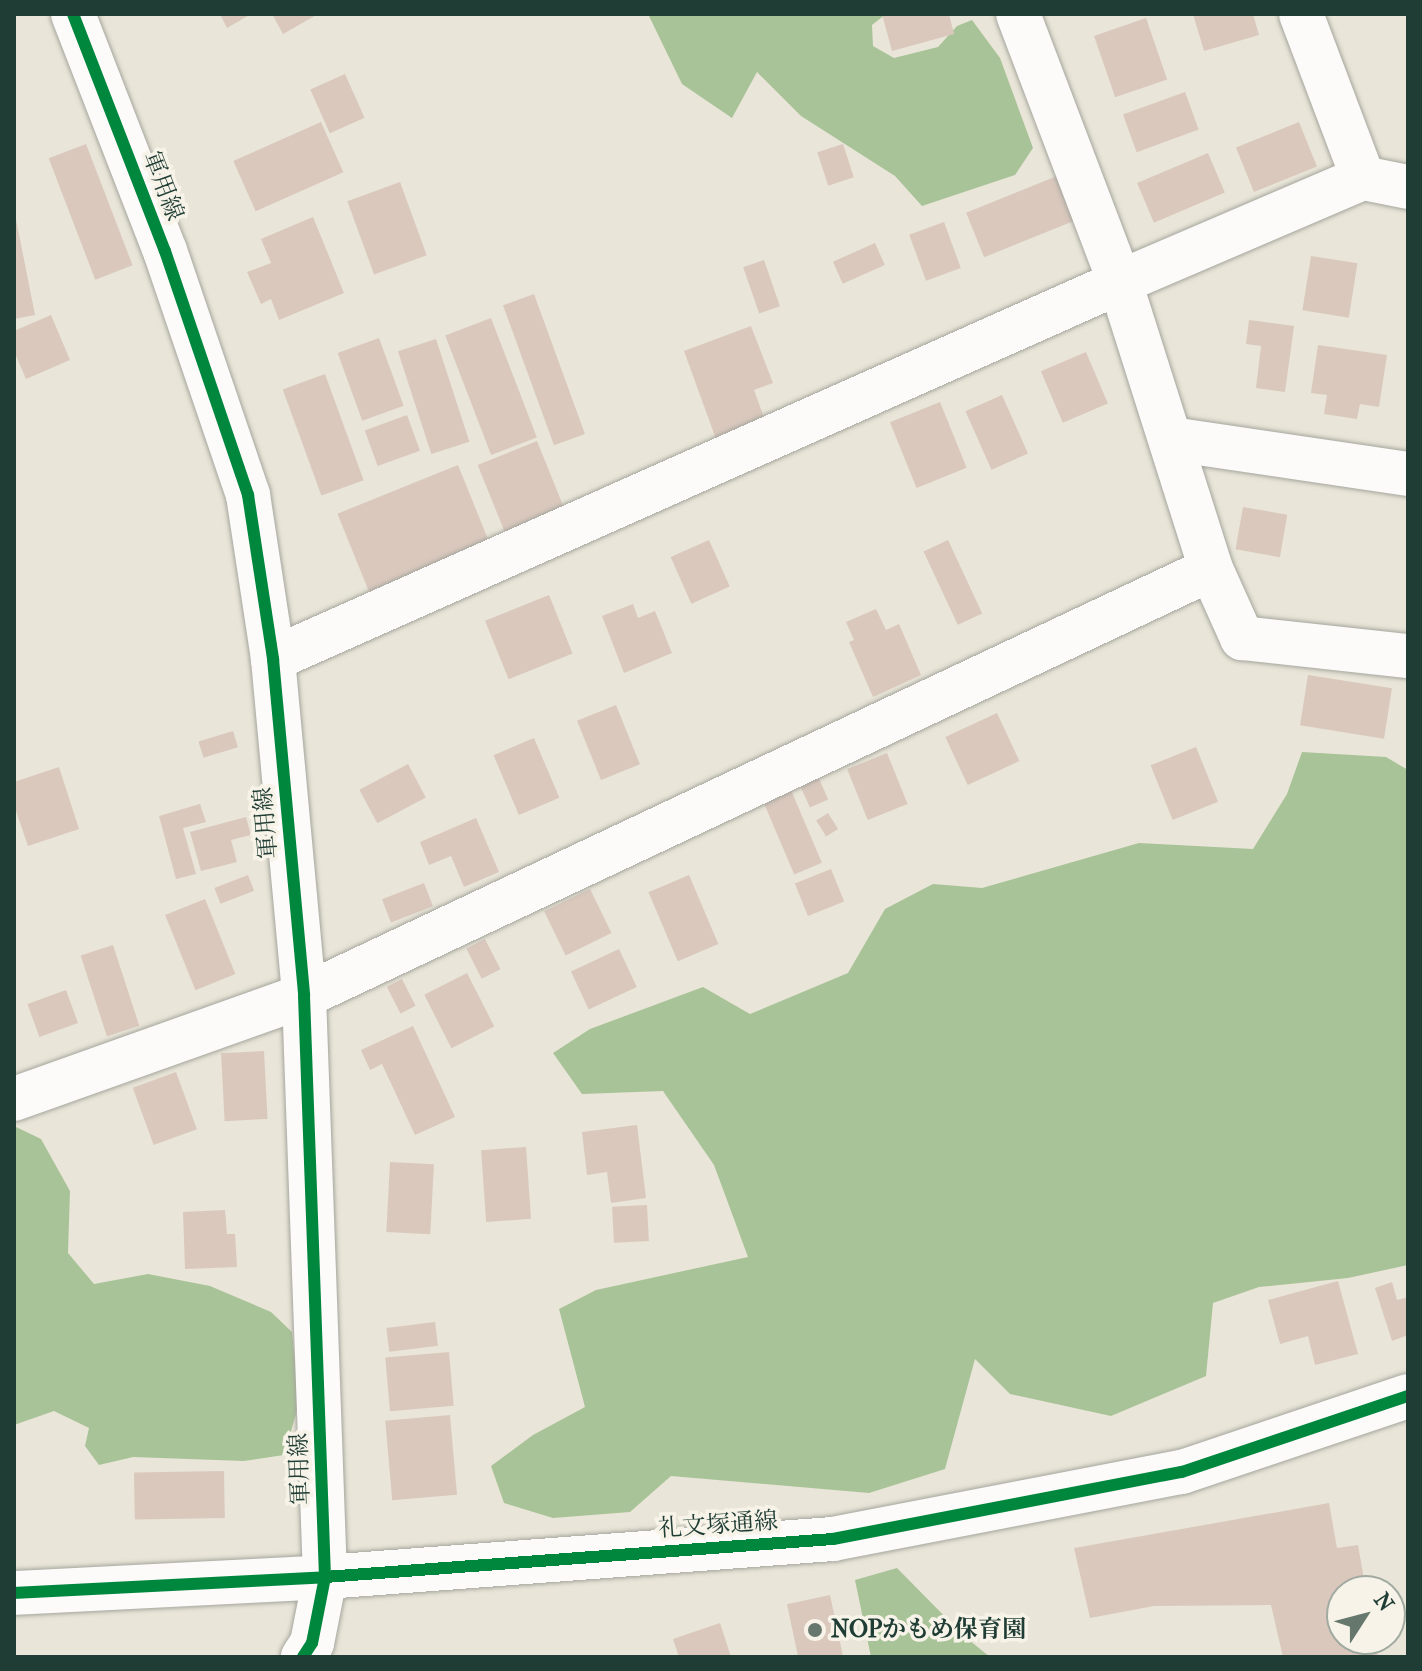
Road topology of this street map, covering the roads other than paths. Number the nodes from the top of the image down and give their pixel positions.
1 (73, 14) edge
2 (1018, 14) edge
3 (1301, 14) edge
4 (1363, 178) junction
5 (1408, 187) edge
6 (1120, 282) junction
7 (1171, 439) junction
8 (1408, 474) edge
9 (1211, 569) junction
10 (1408, 656) edge
11 (273, 659) junction
12 (304, 996) junction
13 (14, 1099) edge
14 (1408, 1396) edge
15 (325, 1577) junction
16 (14, 1593) edge
17 (303, 1657) edge

1 - 11 street, 軍用線
2 - 6 street
3 - 4 street
4 - 5 street
4 - 6 street
6 - 7 street
6 - 11 street
7 - 8 street
7 - 9 street
9 - 10 street
9 - 12 street
11 - 12 street, 軍用線
12 - 13 street
12 - 15 street, 軍用線
14 - 15 street, 礼文塚通線
15 - 16 street, 礼文塚通線
15 - 17 street, 軍用線

